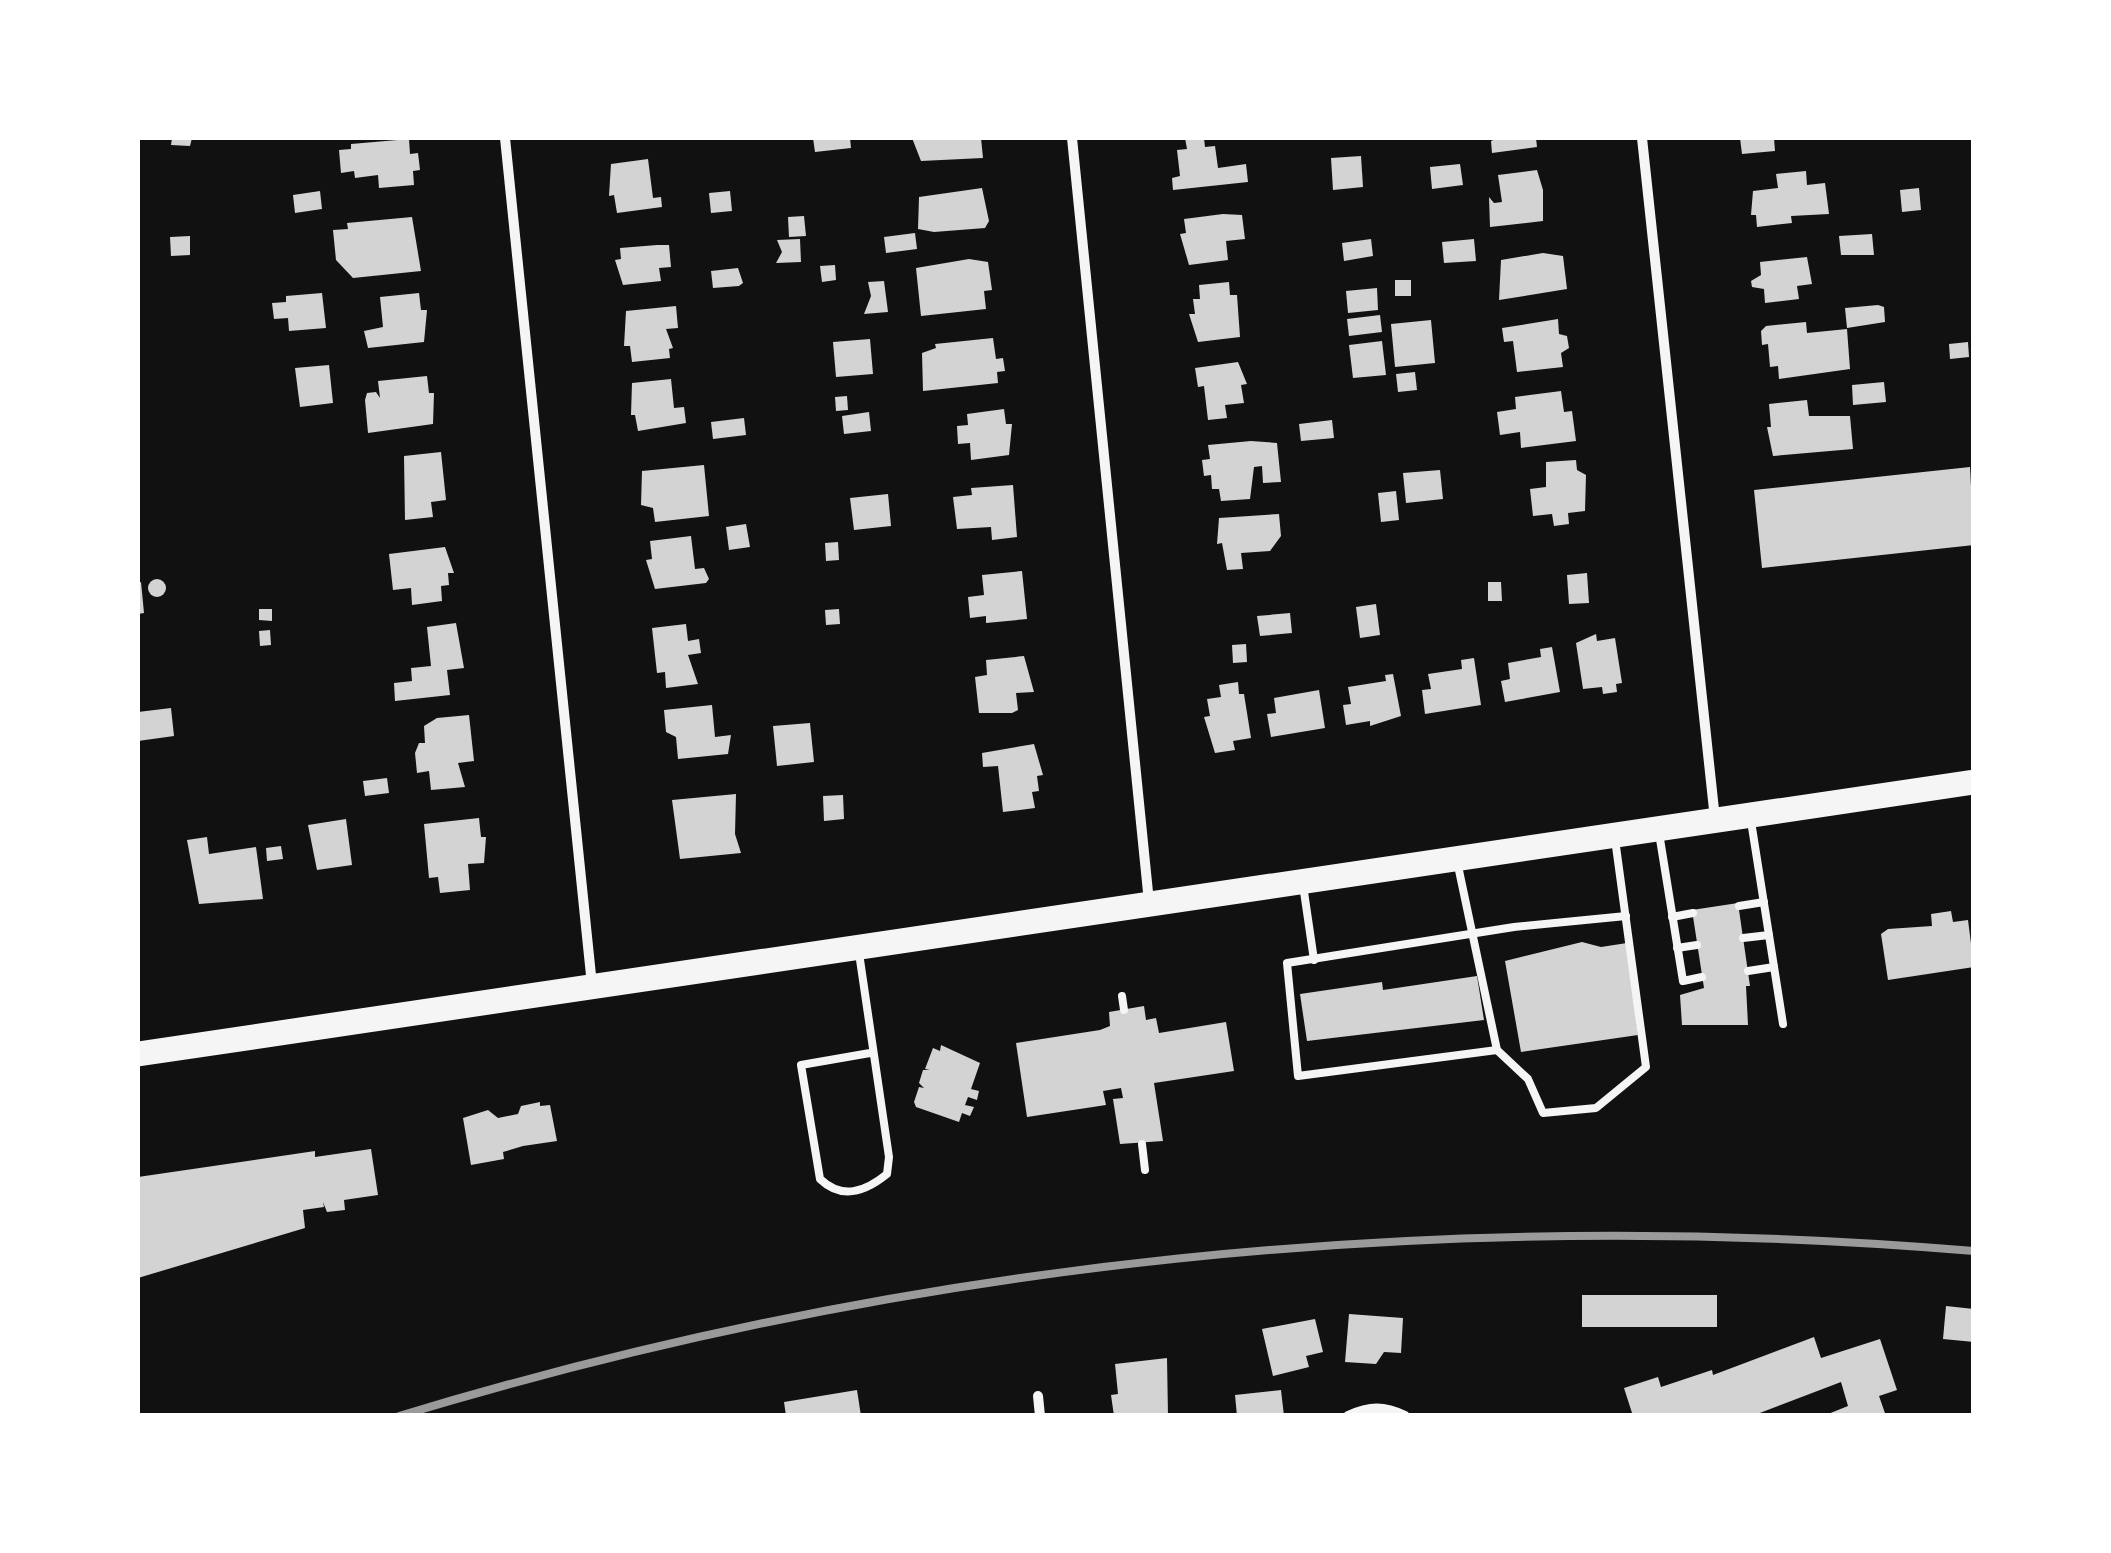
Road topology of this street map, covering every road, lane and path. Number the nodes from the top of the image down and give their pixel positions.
1 (505, 138) edge
2 (1072, 138) edge
3 (1642, 138) edge
4 (1974, 782) edge
5 (1750, 815) junction
6 (1716, 820) junction
7 (1658, 828) junction
8 (1615, 835) junction
9 (1456, 859) junction
10 (1302, 881) junction
11 (1764, 902) junction
12 (1149, 904) junction
13 (1738, 906) dead end
14 (1692, 913) dead end
15 (1626, 916) junction
16 (1672, 916) junction
17 (1768, 934) junction
18 (1471, 936) junction
19 (1743, 938) dead end
20 (1698, 945) dead end
21 (858, 946) junction
22 (1677, 948) junction
23 (1314, 960) junction
24 (1774, 967) junction
25 (1748, 971) dead end
26 (1702, 978) dead end
27 (592, 986) junction
28 (1122, 996) dead end
29 (1124, 1010) dead end
30 (1783, 1024) dead end
31 (1496, 1050) junction
32 (870, 1052) junction
33 (138, 1054) edge
34 (1142, 1144) dead end
35 (1145, 1170) dead end
36 (1038, 1396) dead end
37 (1040, 1416) edge
38 (1348, 1416) edge
39 (1406, 1416) edge

1 - 27 street
2 - 12 street
3 - 6 street
4 - 5 main road
5 - 6 main road
5 - 11 lane
6 - 7 main road
7 - 8 main road
7 - 16 lane
8 - 9 main road
8 - 15 lane
9 - 10 main road
9 - 18 lane
10 - 12 main road
10 - 23 lane
11 - 13 lane
11 - 17 lane
12 - 21 main road
14 - 16 lane
15 - 18 lane
15 - 31 lane
16 - 22 lane
17 - 19 lane
17 - 24 lane
18 - 23 lane
18 - 31 lane
20 - 22 lane
21 - 27 main road
21 - 32 lane
22 - 26 lane
23 - 31 lane
24 - 25 lane
24 - 30 lane
27 - 33 main road
28 - 29 lane
32 - 32 lane
34 - 35 lane
36 - 37 street
38 - 39 street

